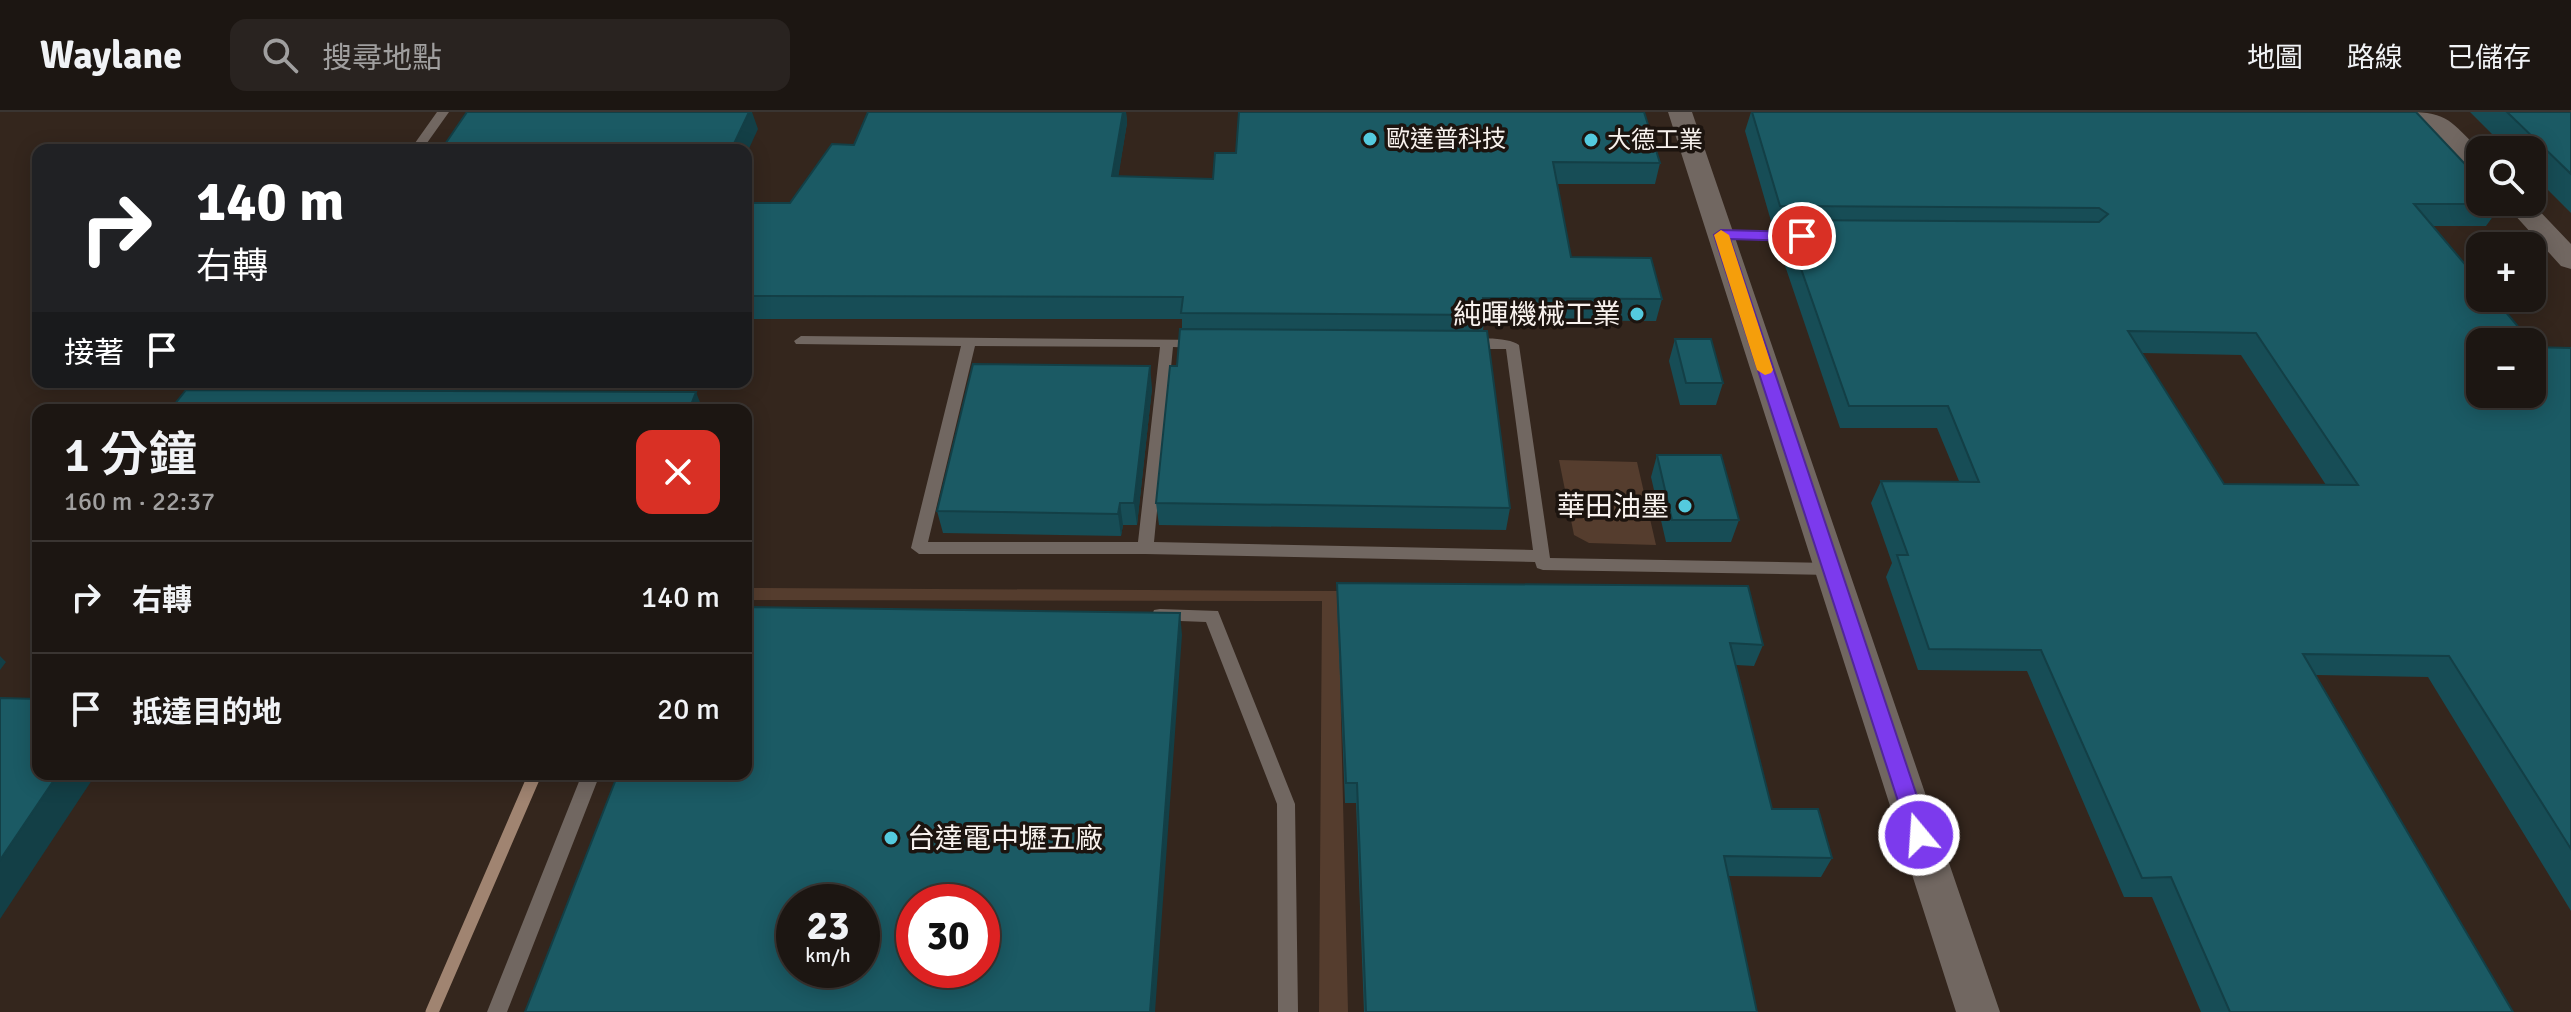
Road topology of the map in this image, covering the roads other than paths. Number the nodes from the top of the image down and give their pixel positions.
1 (443, 112) edge
2 (1680, 112) edge
3 (2419, 112) edge
4 (420, 144) edge
5 (2466, 151) edge
6 (2529, 216) edge
7 (1721, 235) junction
8 (1817, 236) edge
9 (2571, 260) edge
10 (801, 341) dead end
11 (969, 341) junction
12 (1167, 343) junction
13 (1214, 343) edge
14 (1449, 344) edge
15 (1145, 548) junction
16 (1542, 556) junction
17 (1831, 569) junction
18 (1135, 615) edge
19 (589, 780) edge
20 (497, 1012) edge
21 (1288, 1012) edge
22 (1978, 1012) edge

1 - 4 lane
2 - 7 street
3 - 5 street
6 - 9 street
7 - 8 lane
7 - 17 street
10 - 11 lane
11 - 12 lane
11 - 15 lane
12 - 13 lane
12 - 15 lane
14 - 16 lane
15 - 16 lane
16 - 17 lane
17 - 22 street
18 - 21 lane
19 - 20 lane

